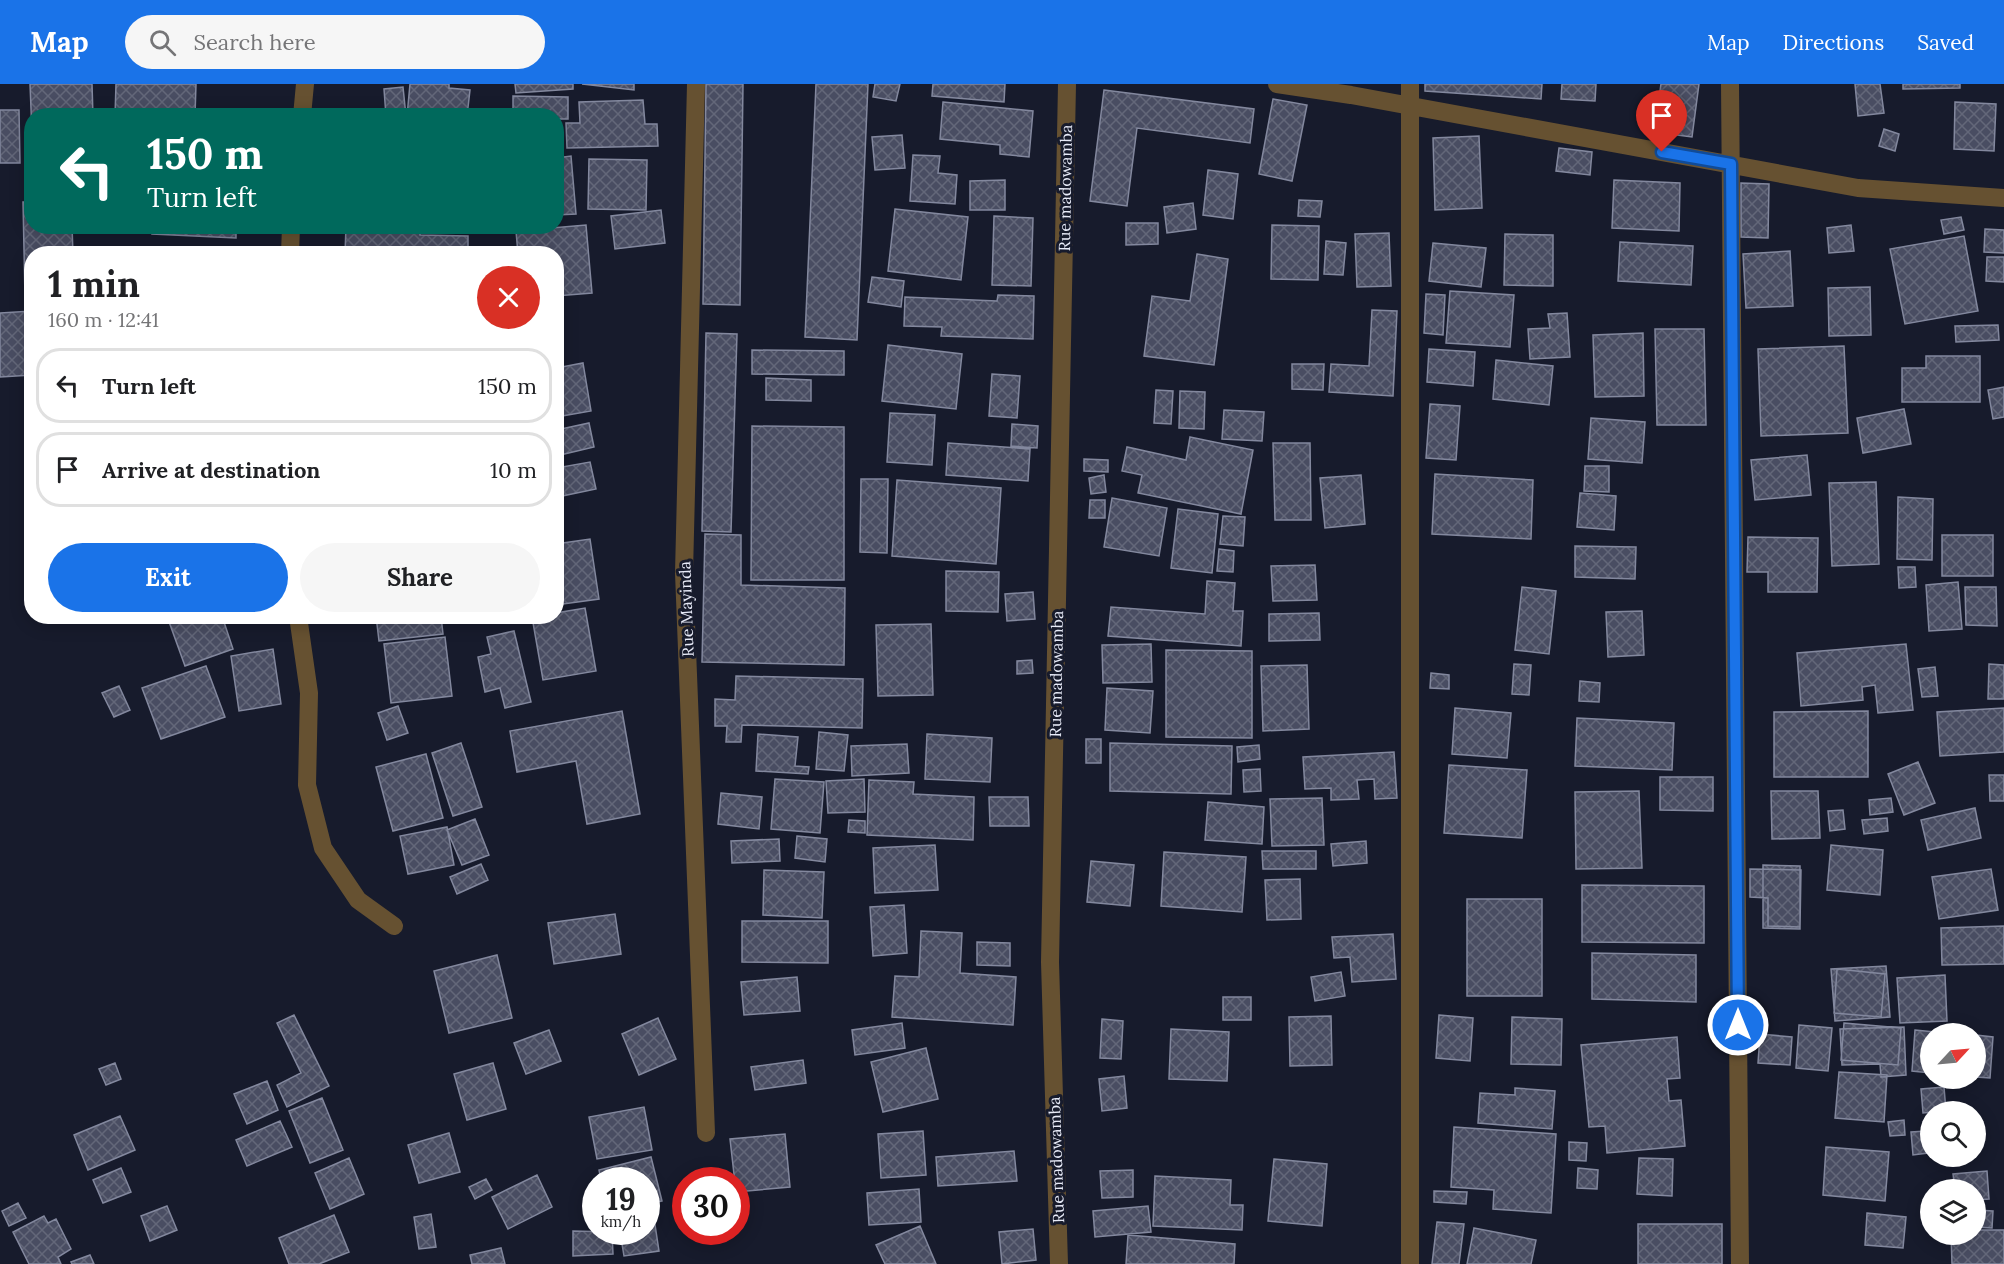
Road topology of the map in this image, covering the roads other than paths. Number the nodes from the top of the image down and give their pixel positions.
1 (306, 84) edge
2 (696, 84) edge
3 (1067, 84) edge
4 (1277, 84) edge
5 (1410, 84) edge
6 (1730, 84) edge
7 (303, 108) edge
8 (1409, 108) junction
9 (1731, 164) junction
10 (2004, 198) edge
11 (299, 624) edge
12 (394, 926) dead end
13 (706, 1133) dead end
14 (1059, 1264) edge
15 (1410, 1264) edge
16 (1740, 1264) edge

1 - 7 street
2 - 13 street, Rue Mayinda
3 - 14 street, Rue madowamba
4 - 8 street
5 - 8 street
6 - 9 street
8 - 9 street
8 - 15 street
9 - 10 street
9 - 16 street
11 - 12 street

